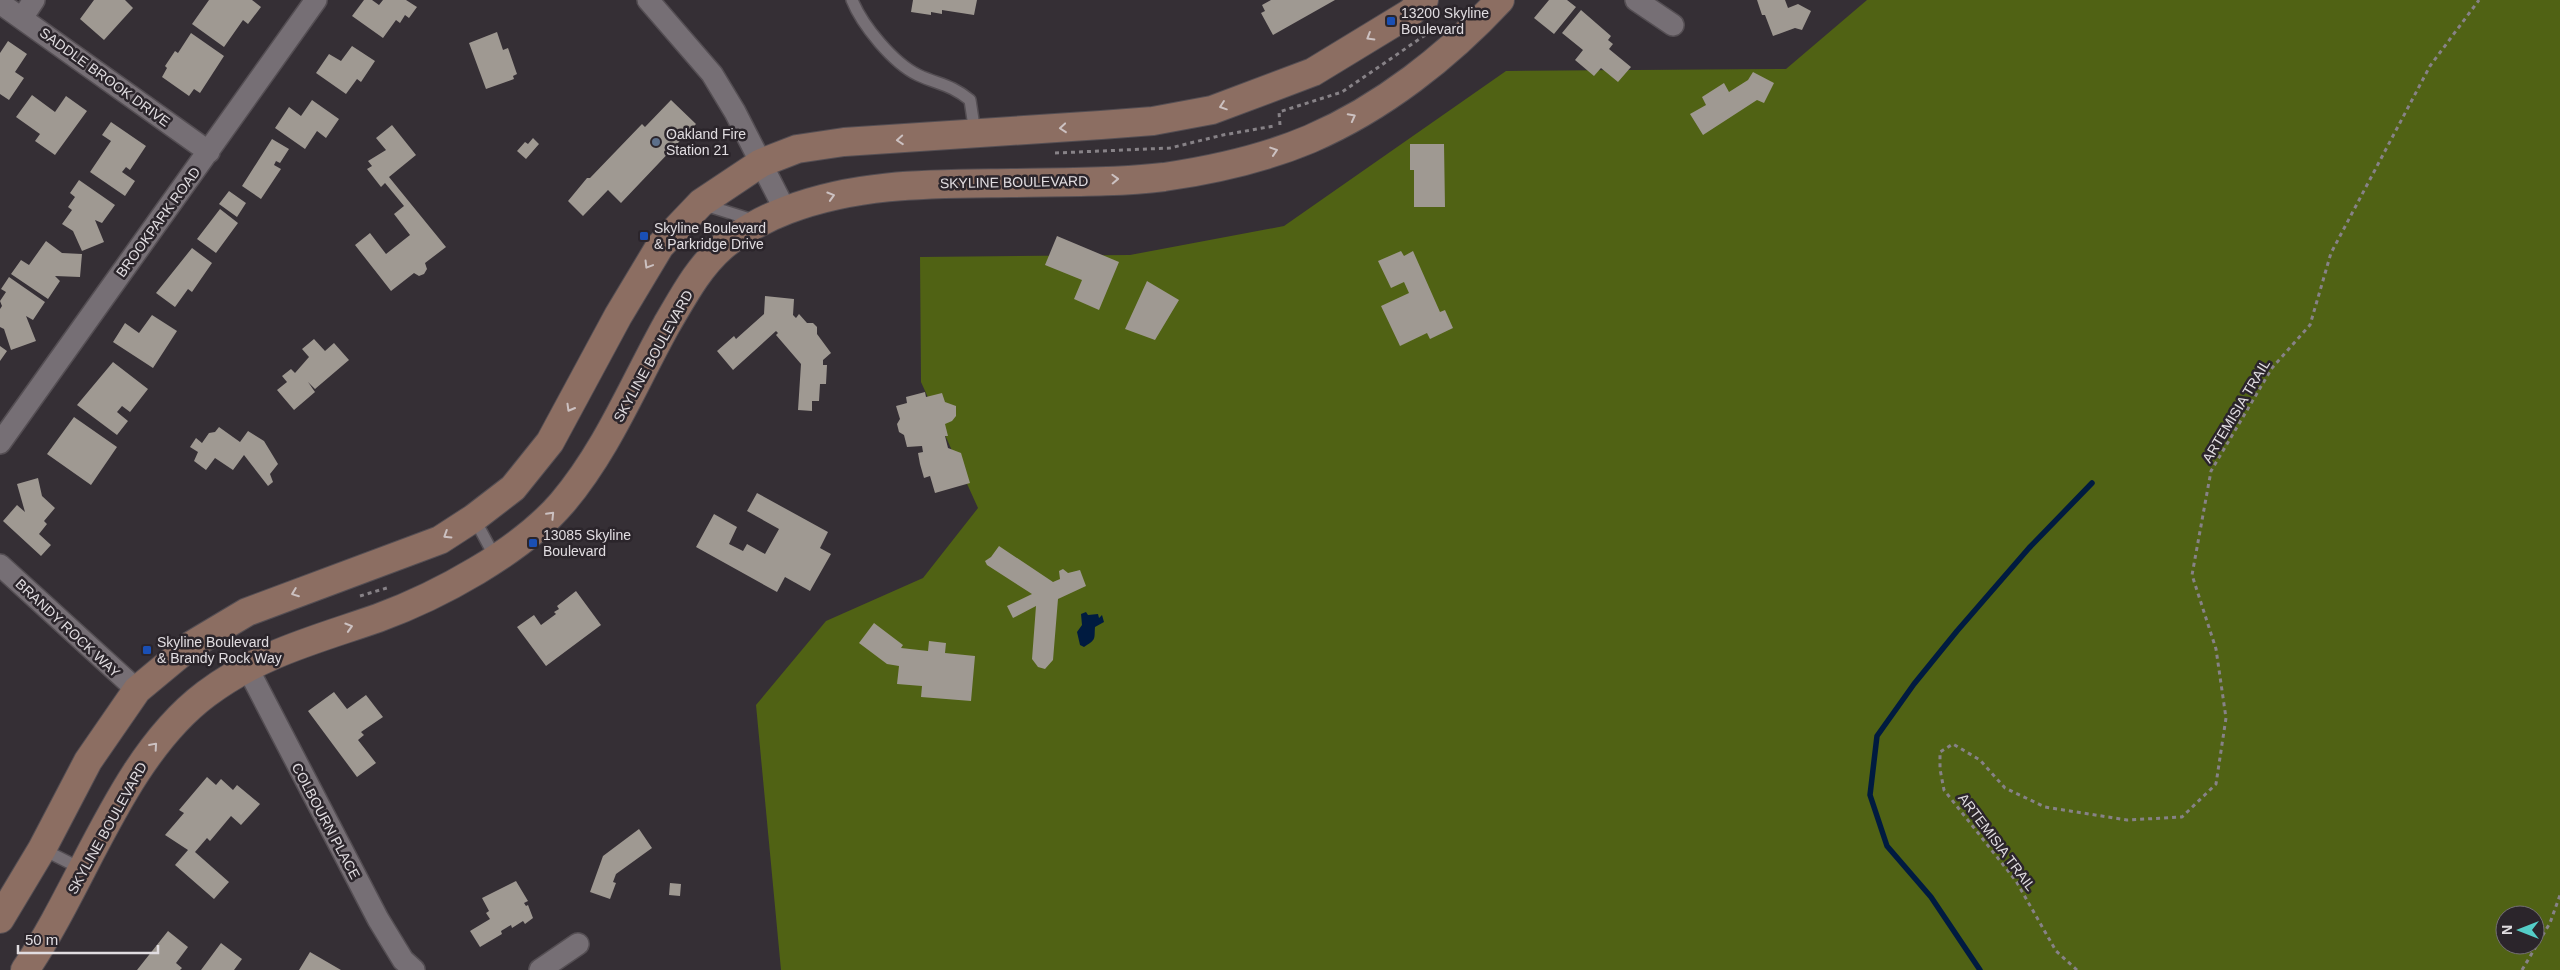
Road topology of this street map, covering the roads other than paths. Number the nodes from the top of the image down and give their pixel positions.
1 (34, 0) edge
2 (316, 0) edge
3 (648, 0) edge
4 (852, 0) edge
5 (1424, 0) edge
6 (1500, 0) edge
7 (1636, 0) edge
8 (0, 3) edge
9 (22, 18) junction
10 (1673, 25) dead end
11 (975, 135) junction
12 (209, 152) junction
13 (761, 163) junction
14 (701, 204) junction
15 (773, 216) junction
16 (0, 443) edge
17 (474, 518) junction
18 (496, 558) junction
19 (0, 565) edge
20 (247, 667) junction
21 (137, 690) junction
22 (42, 849) junction
23 (83, 870) junction
24 (0, 919) edge
25 (578, 944) dead end
26 (25, 970) edge
27 (414, 970) edge
28 (540, 970) edge

1 - 9 street
2 - 12 street, BROOKPARK ROAD
3 - 13 street
4 - 11 lane
5 -> 11 main road
15 -> 6 main road, SKYLINE BOULEVARD
7 - 10 street
8 - 9 street, SADDLE BROOK DRIVE
9 - 12 street, SADDLE BROOK DRIVE
11 -> 13 main road
12 - 16 street, BROOKPARK ROAD
13 - 14 main road
13 - 15 street
14 - 15 lane
14 -> 17 main road
18 -> 15 main road, SKYLINE BOULEVARD
17 - 18 lane
17 -> 21 main road
20 -> 18 main road, SKYLINE BOULEVARD
19 - 21 street, BRANDY ROCK WAY
23 -> 20 main road, SKYLINE BOULEVARD
20 - 27 street, COLBOURN PLACE
21 - 22 main road
22 - 23 lane
22 - 24 main road
23 - 26 main road, SKYLINE BOULEVARD
25 - 28 street

